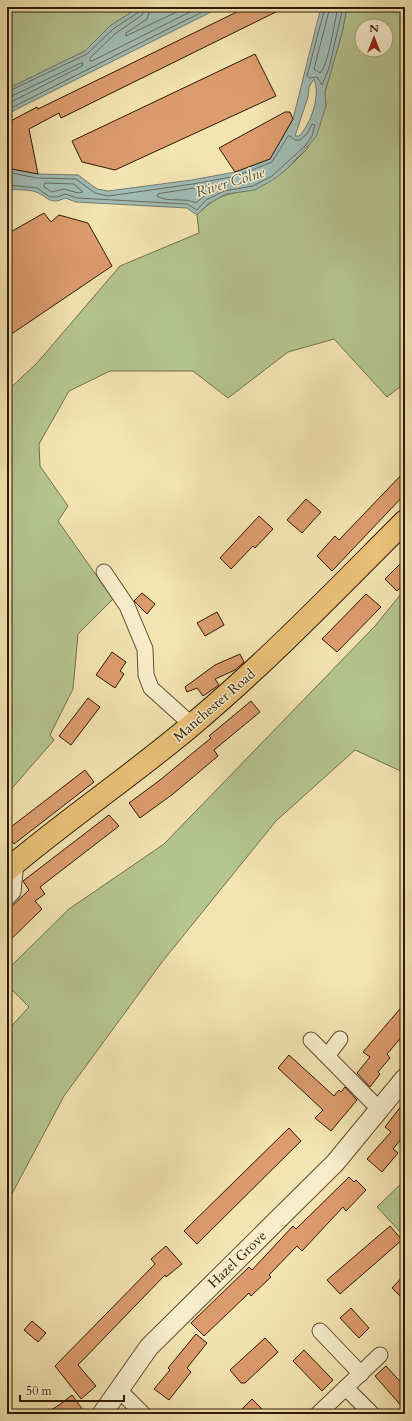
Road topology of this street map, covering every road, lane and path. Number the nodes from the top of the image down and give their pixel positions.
1 (405, 521) edge
2 (104, 572) dead end
3 (192, 725) junction
4 (12, 866) edge
5 (7, 898) edge
6 (340, 1039) dead end
7 (311, 1040) dead end
8 (327, 1056) junction
9 (405, 1078) edge
10 (379, 1109) junction
11 (320, 1331) dead end
12 (380, 1355) dead end
13 (361, 1374) junction
14 (346, 1388) junction
15 (119, 1390) junction
16 (102, 1414) edge
17 (143, 1414) edge
18 (318, 1414) edge
19 (372, 1414) edge

1 - 3 main road, Manchester Road
2 - 3 street
3 - 4 main road, Manchester Road
4 - 5 street
6 - 8 street
7 - 8 street
8 - 10 street
9 - 10 street, Hazel Grove
10 - 15 street, Hazel Grove
11 - 13 street
12 - 13 street
13 - 14 street
14 - 18 street
14 - 19 street
15 - 16 street, Hazel Grove
15 - 17 street

